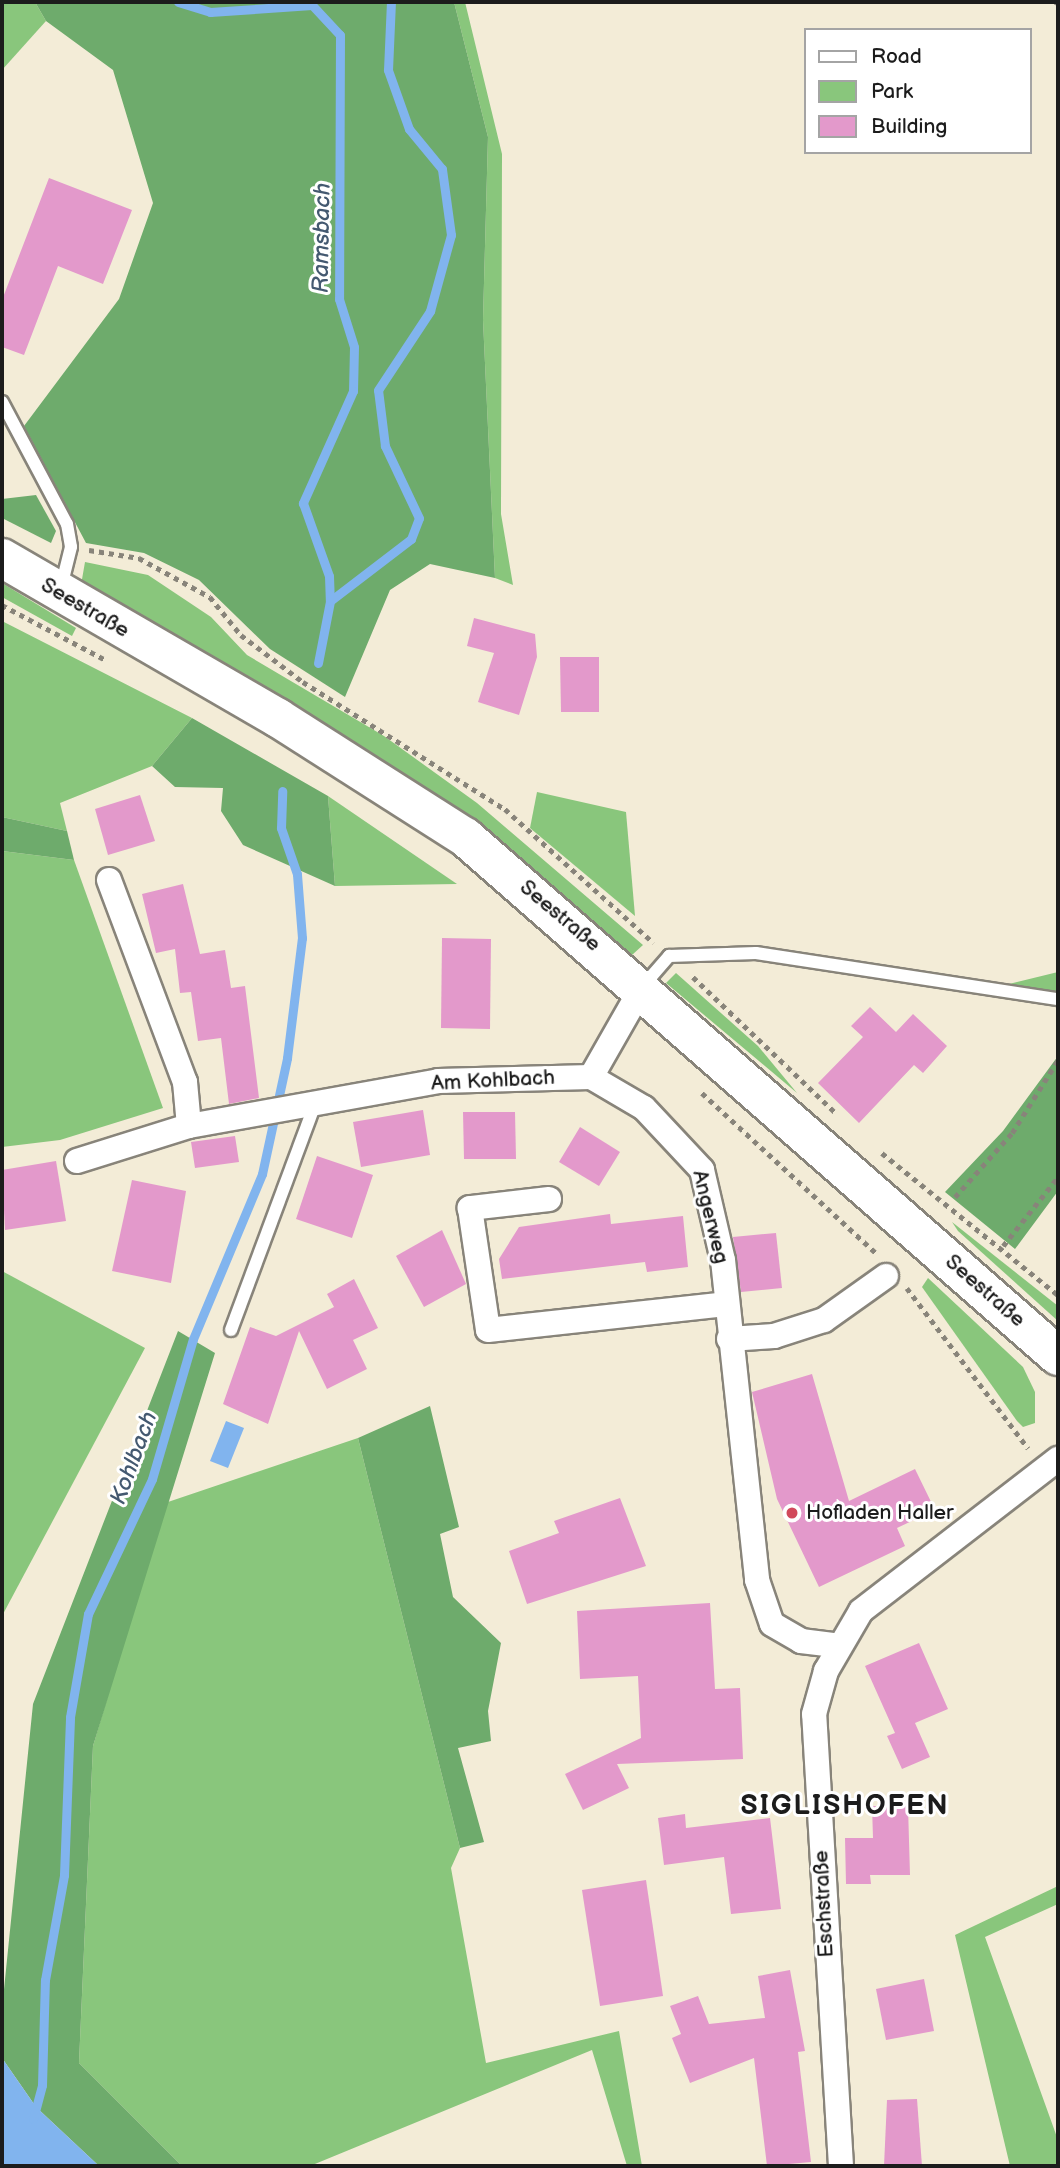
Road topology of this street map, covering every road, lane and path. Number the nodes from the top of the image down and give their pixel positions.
1 (2, 402) edge
2 (71, 547) junction
3 (2, 558) edge
4 (60, 594) junction
5 (2, 606) edge
6 (118, 667) dead end
7 (109, 880) dead end
8 (669, 956) junction
9 (643, 986) junction
10 (1058, 999) edge
11 (1058, 1060) edge
12 (591, 1077) junction
13 (693, 1084) dead end
14 (304, 1109) junction
15 (840, 1117) dead end
16 (190, 1126) junction
17 (871, 1144) dead end
18 (77, 1161) dead end
19 (1058, 1177) edge
20 (955, 1197) dead end
21 (549, 1199) dead end
22 (1003, 1246) junction
23 (889, 1270) junction
24 (1058, 1295) edge
25 (726, 1304) junction
26 (231, 1329) dead end
27 (729, 1339) junction
28 (1058, 1356) edge
29 (1051, 1464) edge
30 (839, 1646) junction
31 (841, 2166) edge

1 - 2 lane
2 - 4 lane
2 - 8 path
3 - 4 main road, Seestraße
4 - 9 main road, Seestraße
5 - 6 path
7 - 16 street
8 - 9 lane
8 - 10 lane
8 - 15 path
9 - 12 street
9 - 28 main road, Seestraße
11 - 20 path
12 - 14 street, Am Kohlbach
12 - 25 street, Angerweg
13 - 23 path
14 - 16 street, Am Kohlbach
14 - 26 lane
16 - 18 street, Am Kohlbach
17 - 22 path
19 - 22 path
21 - 25 street
22 - 24 path
23 - 27 street
23 - 29 path
25 - 27 street, Angerweg
27 - 30 street
29 - 30 street, Eschstraße
30 - 31 street, Eschstraße

